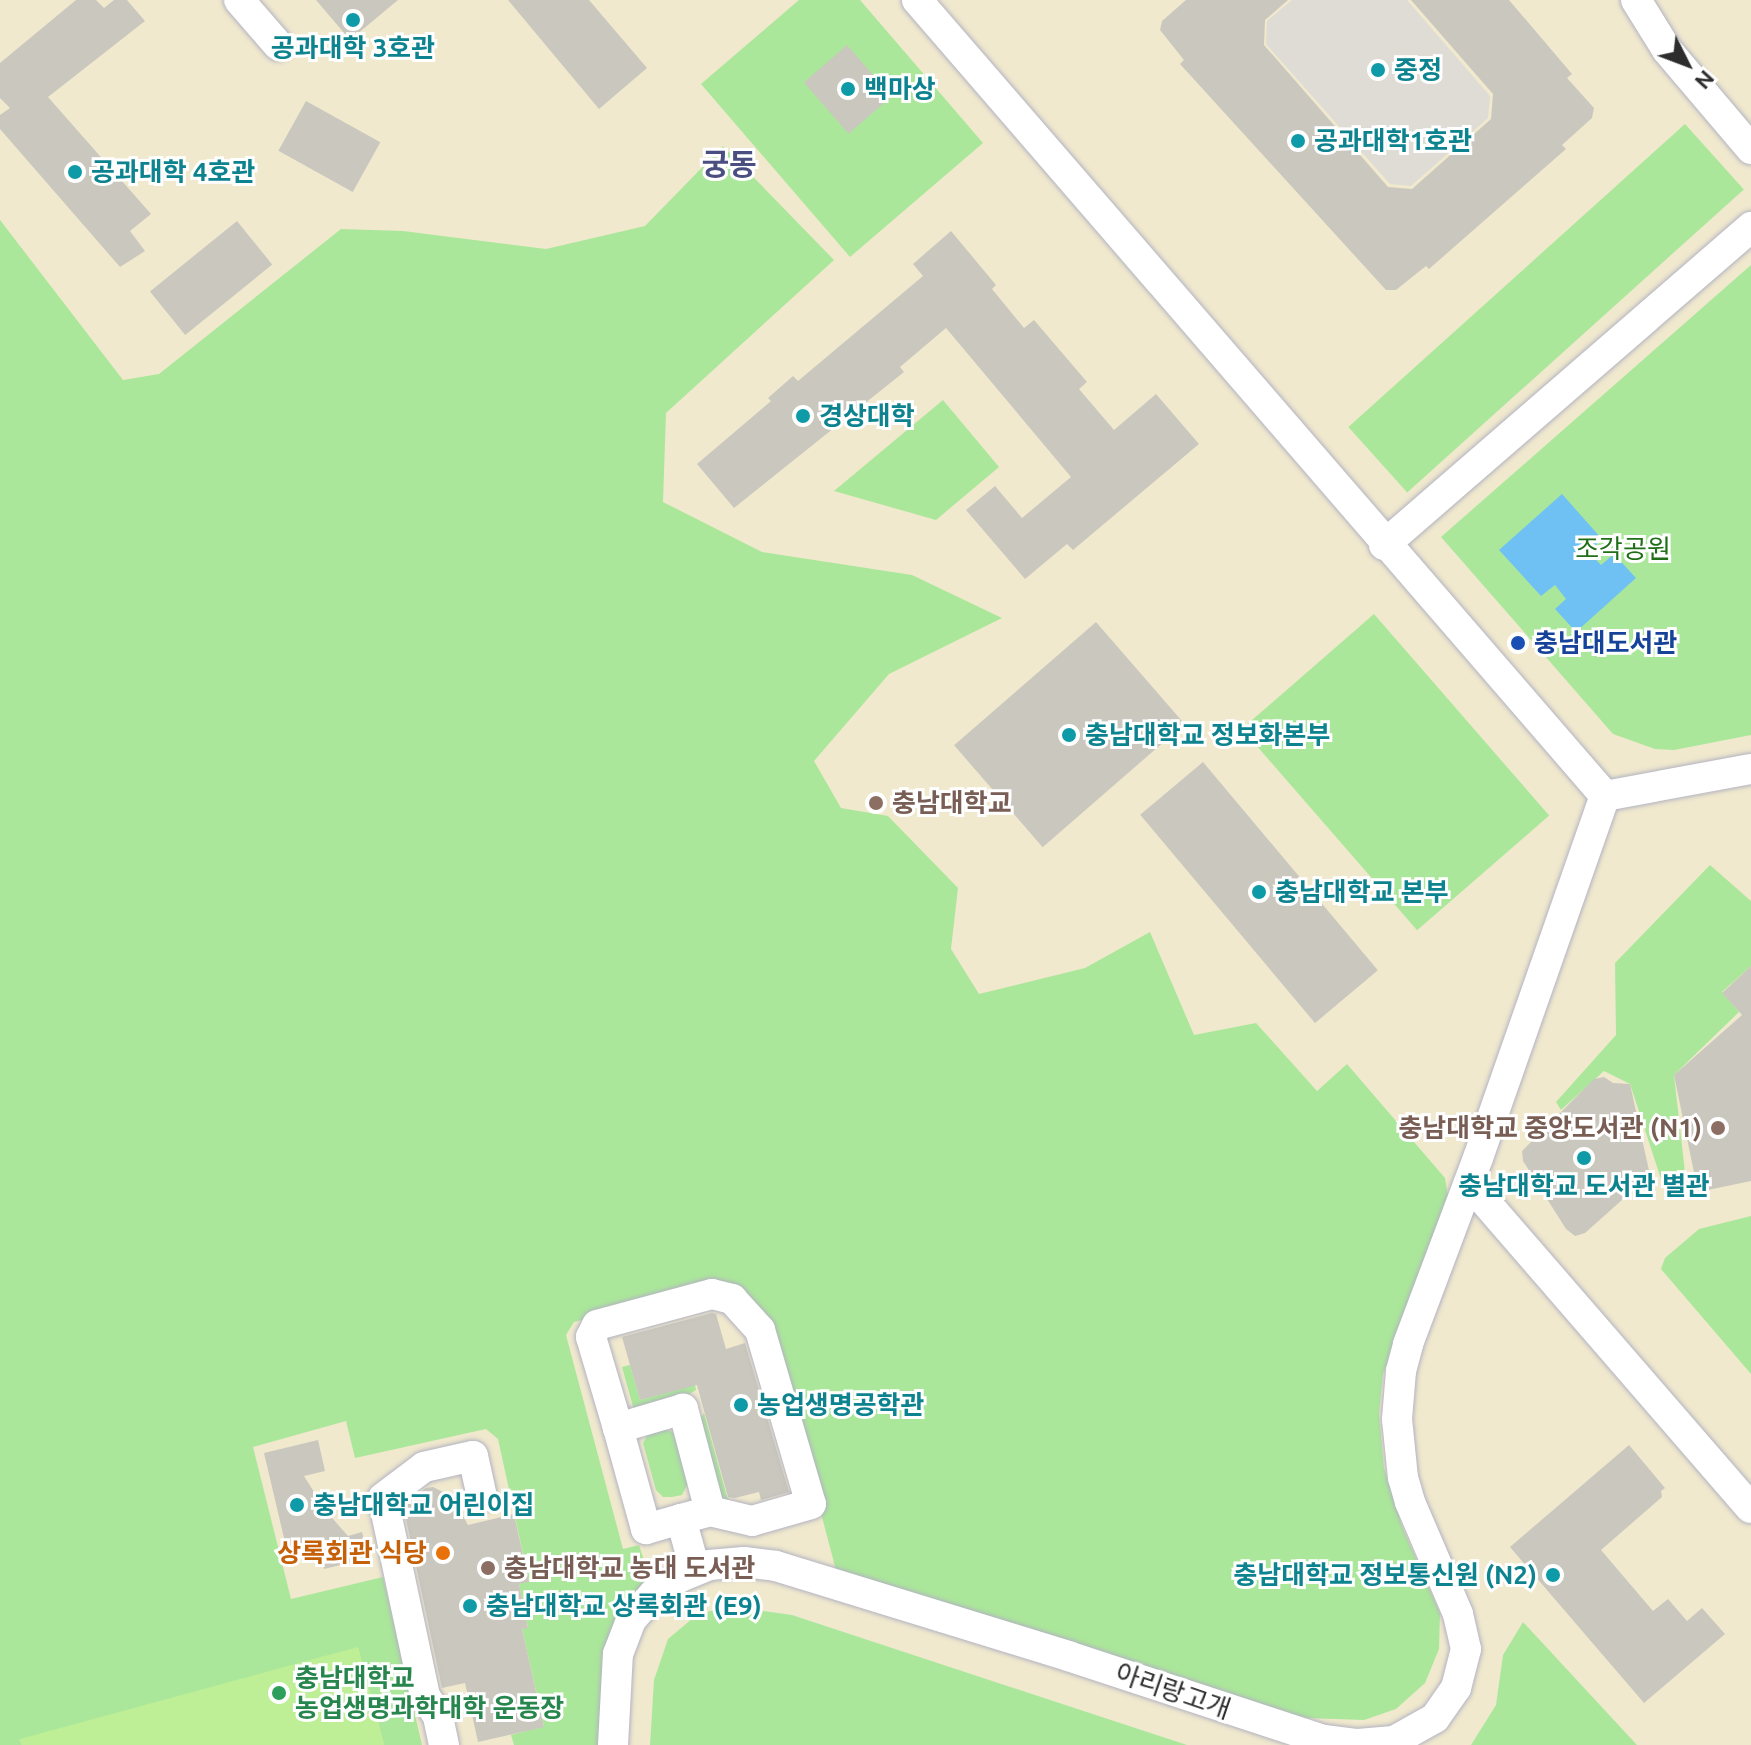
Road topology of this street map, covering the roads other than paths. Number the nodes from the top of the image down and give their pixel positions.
1 (239, 0) edge
2 (1636, 0) edge
3 (923, 2) edge
4 (278, 45) dead end
5 (1751, 149) edge
6 (1751, 227) edge
7 (1384, 545) junction
8 (1751, 769) edge
9 (1605, 796) junction
10 (1469, 1183) junction
11 (618, 1428) junction
12 (482, 1497) dead end
13 (1751, 1508) edge
14 (710, 1511) junction
15 (681, 1519) junction
16 (695, 1569) junction
17 (444, 1745) edge
18 (613, 1745) edge

1 - 4 street
2 - 5 street
3 - 7 street
6 - 7 street
7 - 9 street
8 - 9 street
9 - 10 street, 아리랑고개
10 - 13 street
10 - 16 street, 아리랑고개
11 - 14 street
11 - 14 street
11 - 15 street
12 - 17 street
14 - 15 street
15 - 16 street
16 - 18 street, 아리랑고개

